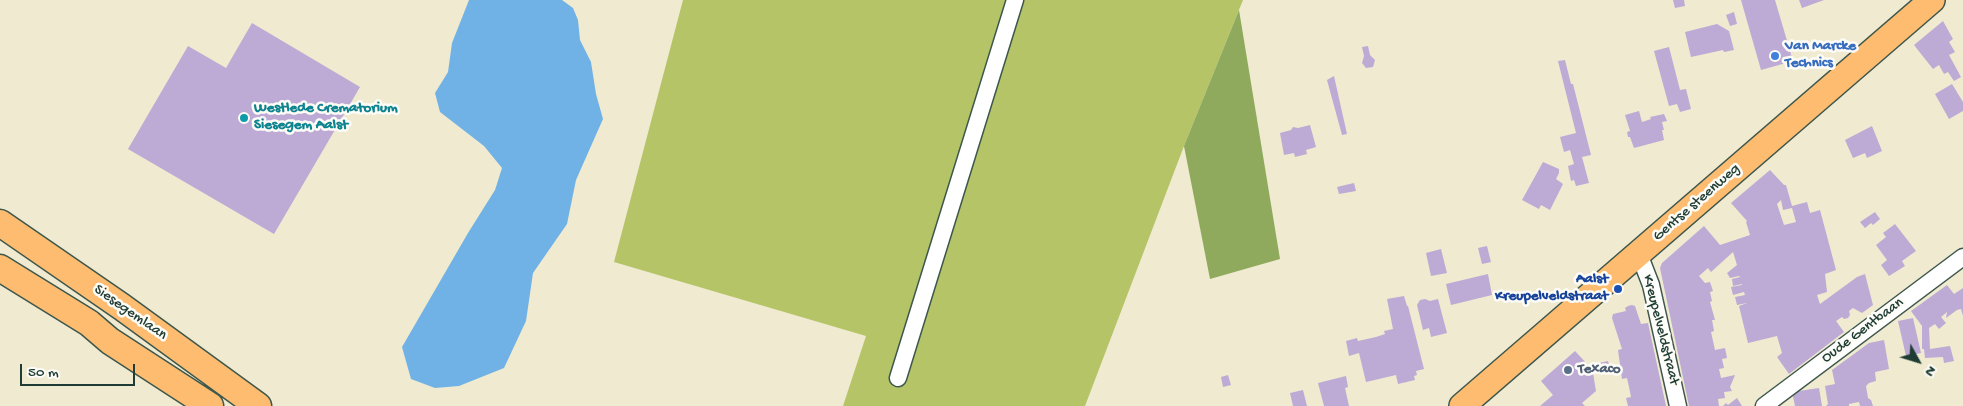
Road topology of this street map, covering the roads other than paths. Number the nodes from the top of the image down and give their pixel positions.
1 (1015, 0) edge
2 (1932, 0) edge
3 (0, 223) edge
4 (1639, 254) junction
5 (1963, 256) edge
6 (0, 268) edge
7 (898, 378) dead end
8 (210, 406) edge
9 (258, 406) edge
10 (1462, 406) edge
11 (1678, 406) edge
12 (1764, 406) edge

1 - 7 street
2 - 4 main road, Gentse steenweg
3 - 9 highway, Siesegemlaan
4 - 10 main road, Gentse steenweg
4 - 11 street, Kreupelveldstraat
5 - 12 street, Oude Gentbaan
6 - 8 highway

